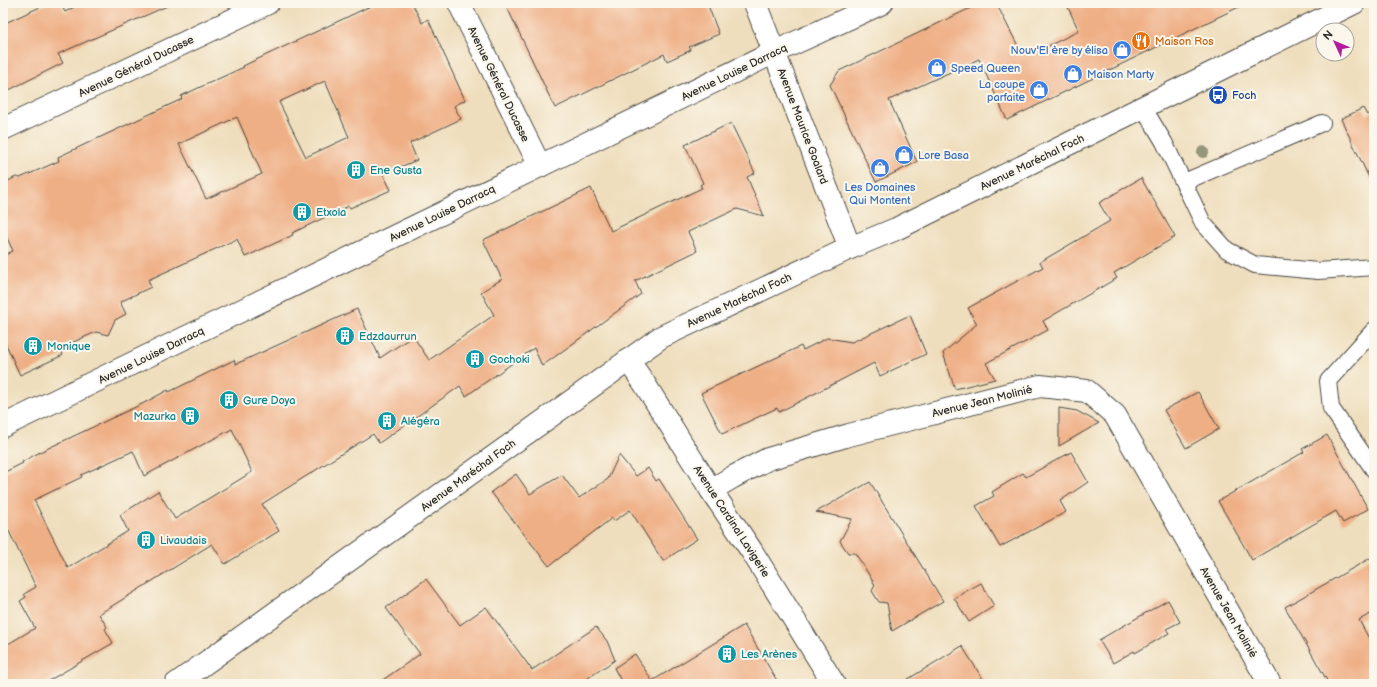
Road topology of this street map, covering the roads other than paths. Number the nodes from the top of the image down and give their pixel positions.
1 (268, 3) edge
2 (459, 3) edge
3 (756, 3) edge
4 (882, 3) edge
5 (1354, 3) edge
6 (775, 52) junction
7 (1143, 107) junction
8 (1322, 123) dead end
9 (3, 130) edge
10 (540, 166) junction
11 (1184, 182) junction
12 (850, 248) junction
13 (1374, 267) edge
14 (1374, 330) edge
15 (628, 360) junction
16 (3, 426) edge
17 (1374, 470) edge
18 (711, 490) junction
19 (176, 684) edge
20 (834, 684) edge
21 (1270, 684) edge

1 - 9 street, Avenue Général Ducasse
2 - 10 street, Avenue Général Ducasse
3 - 6 street, Avenue Maurice Goalard
4 - 6 street, Avenue Louise Darracq
5 - 7 street, Avenue Maréchal Foch
6 - 10 street, Avenue Louise Darracq
6 - 12 street, Avenue Maurice Goalard
7 - 11 lane
7 - 12 street, Avenue Maréchal Foch
8 - 11 lane
10 - 16 street, Avenue Louise Darracq
11 - 13 lane
12 - 15 street, Avenue Maréchal Foch
14 - 17 lane
15 - 18 street, Avenue Cardinal Lavigerie
15 - 19 street, Avenue Maréchal Foch
18 - 20 street, Avenue Cardinal Lavigerie
18 - 21 street, Avenue Jean Molinié

